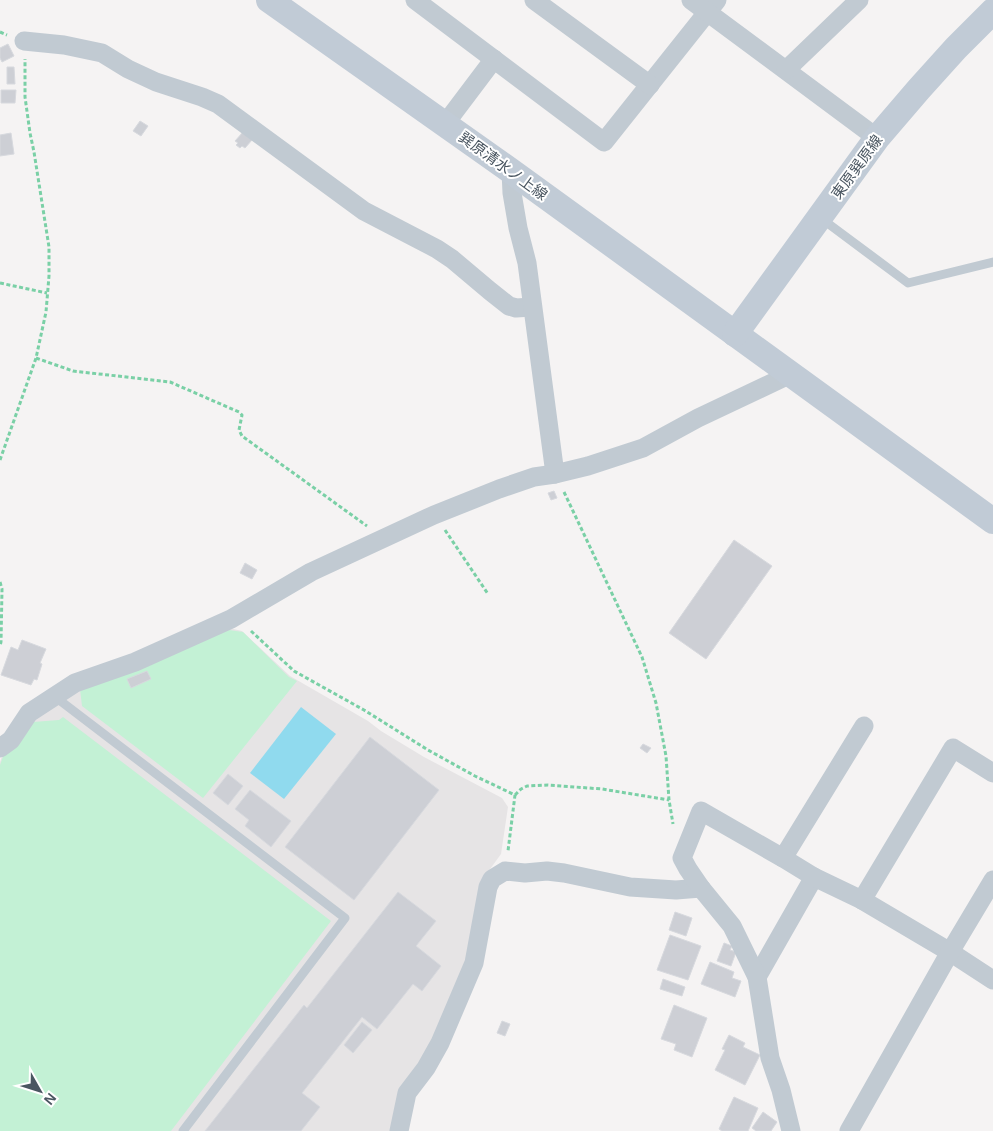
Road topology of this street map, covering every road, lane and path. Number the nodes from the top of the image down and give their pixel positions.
1 (269, 0) edge
2 (415, 0) edge
3 (534, 0) edge
4 (691, 0) edge
5 (859, 0) edge
6 (713, 6) edge
7 (993, 11) edge
8 (24, 41) joint
9 (494, 59) junction
10 (786, 70) junction
11 (650, 85) junction
12 (445, 124) junction
13 (878, 138) junction
14 (511, 171) junction
15 (820, 217) junction
16 (993, 262) edge
17 (0, 283) edge
18 (47, 293) junction
19 (532, 307) junction
20 (735, 334) junction
21 (36, 358) junction
22 (791, 374) junction
23 (0, 460) edge
24 (555, 474) junction
25 (434, 516) junction
26 (993, 521) edge
27 (382, 540) junction
28 (0, 582) edge
29 (488, 594) dead end
30 (231, 619) junction
31 (1, 628) edge
32 (0, 646) edge
33 (53, 696) junction
34 (864, 726) dead end
35 (0, 748) edge
36 (993, 773) edge
37 (515, 795) junction
38 (669, 800) junction
39 (682, 858) junction
40 (783, 858) junction
41 (505, 871) junction
42 (814, 877) junction
43 (993, 880) edge
44 (701, 888) junction
45 (862, 900) junction
46 (950, 952) junction
47 (757, 977) junction
48 (993, 980) edge
49 (183, 1131) edge
50 (399, 1131) edge
51 (791, 1131) edge
52 (849, 1131) edge

1 - 12 street, 巽原清水ノ上線
2 - 9 street
3 - 11 street
4 - 6 street
5 - 10 street
6 - 10 street
6 - 11 street
7 - 13 street, 東原巽原線
8 - 18 path
8 - 19 street
9 - 11 street
9 - 12 street
10 - 13 street
12 - 14 street, 巽原清水ノ上線
13 - 15 street, 東原巽原線
14 - 19 street
14 - 20 street, 巽原清水ノ上線
15 - 16 lane
15 - 20 street, 東原巽原線
17 - 18 path
18 - 21 path
19 - 24 street
20 - 22 street, 巽原清水ノ上線
21 - 23 path
21 - 27 path
22 - 24 street
22 - 26 street, 巽原清水ノ上線
24 - 25 street
24 - 38 path
25 - 27 street
25 - 29 path
27 - 30 street
28 - 31 path
30 - 33 street
30 - 37 path
31 - 32 path
33 - 35 street
33 - 49 lane
34 - 40 street
36 - 45 street
37 - 38 path
37 - 41 path
38 - 39 path
39 - 40 street
39 - 44 street
40 - 42 street
41 - 44 street
41 - 50 street
42 - 45 street
42 - 47 street
43 - 46 street
44 - 47 street
45 - 46 street
46 - 48 street
46 - 52 street
47 - 51 street

